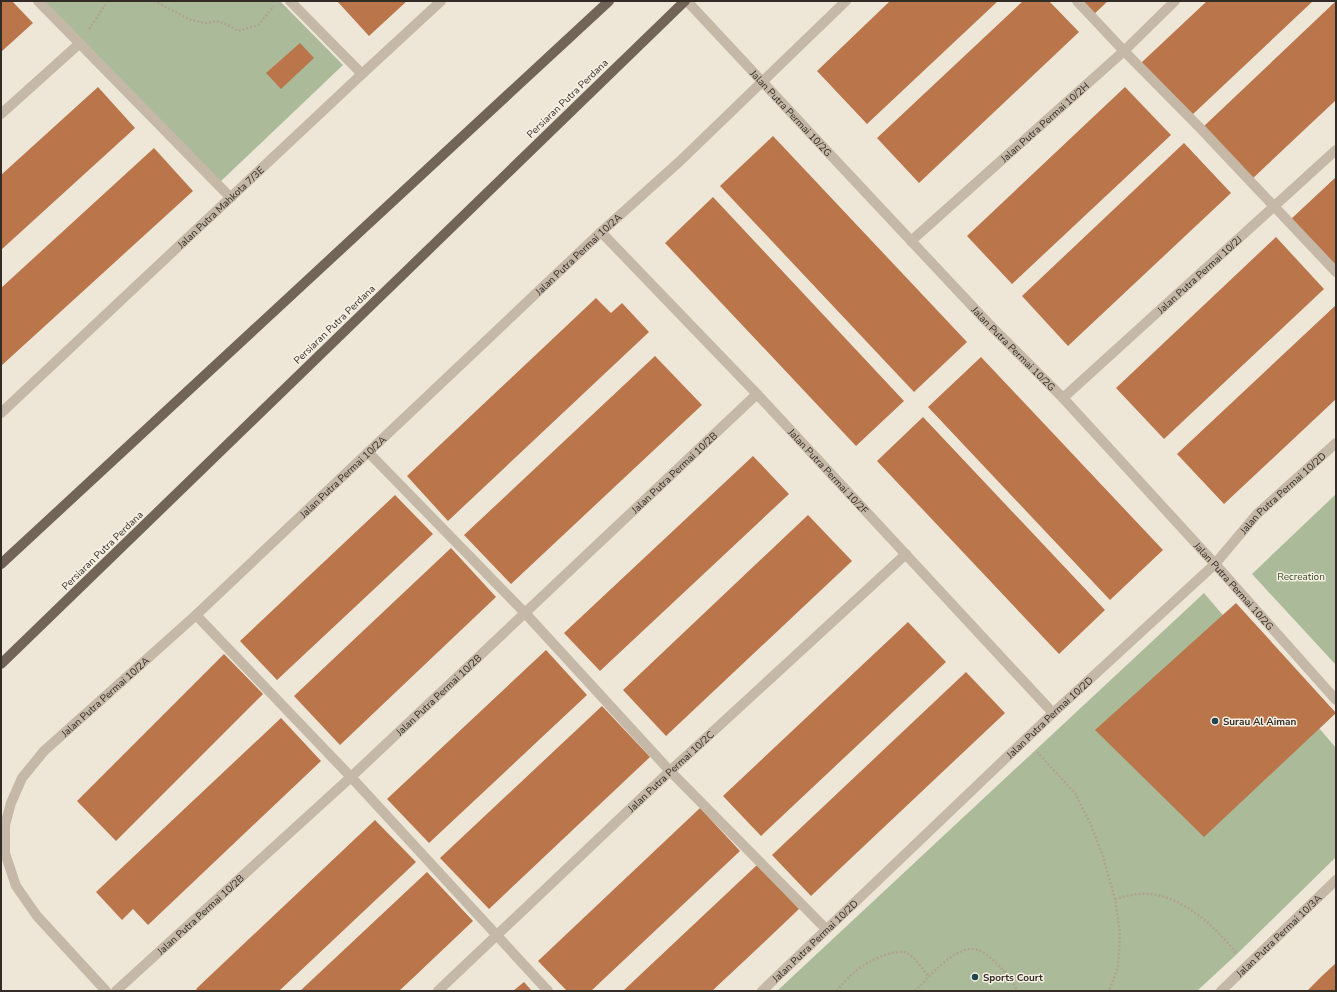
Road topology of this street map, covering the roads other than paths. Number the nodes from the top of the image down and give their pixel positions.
1 (38, 1) edge
2 (290, 1) edge
3 (441, 1) edge
4 (609, 1) edge
5 (686, 1) edge
6 (846, 1) edge
7 (1077, 1) edge
8 (1175, 1) edge
9 (80, 43) junction
10 (1124, 51) junction
11 (362, 74) junction
12 (763, 82) junction
13 (1, 114) edge
14 (1336, 150) edge
15 (231, 198) junction
16 (1275, 207) junction
17 (602, 232) junction
18 (911, 241) junction
19 (1336, 272) edge
20 (757, 394) junction
21 (1063, 398) junction
22 (2, 410) edge
23 (1336, 443) edge
24 (368, 452) junction
25 (906, 554) junction
26 (1, 564) edge
27 (1215, 564) junction
28 (525, 613) junction
29 (196, 615) junction
30 (1, 664) edge
31 (1336, 700) edge
32 (1053, 713) junction
33 (670, 771) junction
34 (351, 777) junction
35 (1336, 880) edge
36 (826, 930) junction
37 (497, 936) junction
38 (106, 991) edge
39 (116, 991) edge
40 (438, 991) edge
41 (548, 991) edge
42 (762, 991) edge
43 (1221, 991) edge

1 - 9 street
2 - 11 street
3 - 11 street, Jalan Putra Mahkota 7/3E
4 - 26 main road
5 - 12 street, Jalan Putra Permai 10/2G
5 - 30 main road, Persiaran Putra Perdana
6 - 12 street, Jalan Putra Permai 10/2A
7 - 10 street
8 - 10 street, Jalan Putra Permai 10/2H
9 - 13 street
9 - 15 street
10 - 16 street
10 - 18 street, Jalan Putra Permai 10/2H
11 - 15 street, Jalan Putra Mahkota 7/3E
12 - 17 street, Jalan Putra Permai 10/2A
12 - 18 street, Jalan Putra Permai 10/2G
14 - 16 street, Jalan Putra Permai 10/2J
15 - 22 street, Jalan Putra Mahkota 7/3E
16 - 19 street
16 - 21 street, Jalan Putra Permai 10/2J
17 - 20 street, Jalan Putra Permai 10/2F
17 - 24 street, Jalan Putra Permai 10/2A
18 - 21 street, Jalan Putra Permai 10/2G
20 - 25 street, Jalan Putra Permai 10/2F
20 - 28 street, Jalan Putra Permai 10/2B
21 - 27 street, Jalan Putra Permai 10/2G
23 - 27 street, Jalan Putra Permai 10/2D
24 - 28 street
24 - 29 street, Jalan Putra Permai 10/2A
25 - 32 street, Jalan Putra Permai 10/2F
25 - 33 street, Jalan Putra Permai 10/2C
27 - 31 street, Jalan Putra Permai 10/2G
27 - 32 street, Jalan Putra Permai 10/2D
28 - 33 street
28 - 34 street, Jalan Putra Permai 10/2B
29 - 34 street
29 - 38 street, Jalan Putra Permai 10/2A
32 - 36 street, Jalan Putra Permai 10/2D
33 - 36 street
33 - 37 street, Jalan Putra Permai 10/2C
34 - 37 street
34 - 39 street, Jalan Putra Permai 10/2B
35 - 43 street, Jalan Putra Permai 10/3A
36 - 42 street, Jalan Putra Permai 10/2D
37 - 40 street, Jalan Putra Permai 10/2C
37 - 41 street

